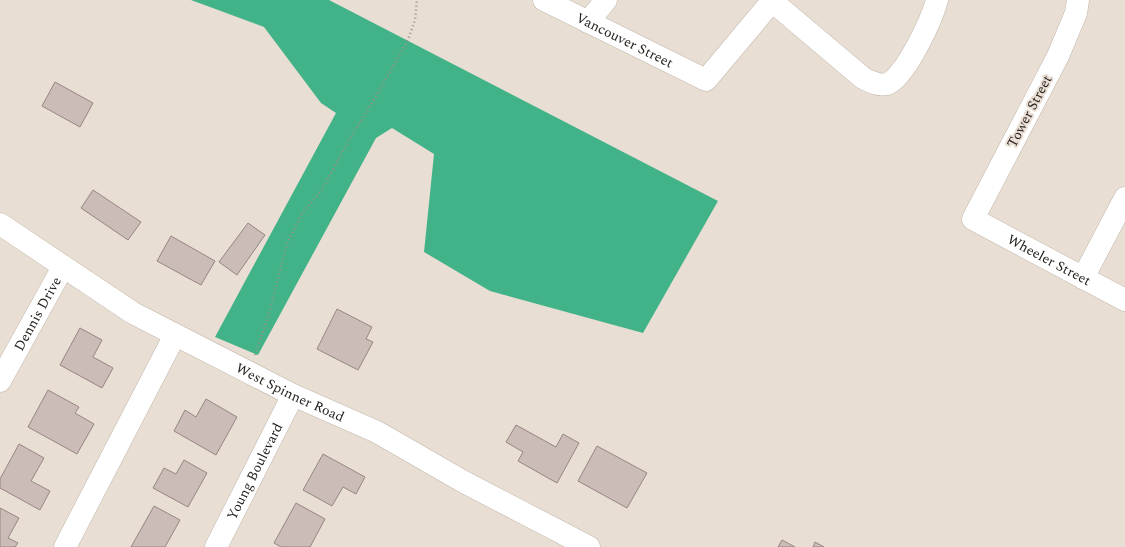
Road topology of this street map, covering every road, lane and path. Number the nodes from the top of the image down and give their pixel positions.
1 (417, 0) edge
2 (544, 0) edge
3 (606, 0) edge
4 (937, 0) edge
5 (1078, 0) edge
6 (773, 1) edge
7 (588, 22) junction
8 (1125, 198) edge
9 (973, 219) joint
10 (0, 224) edge
11 (63, 267) junction
12 (1083, 278) junction
13 (1125, 300) edge
14 (175, 335) junction
15 (250, 373) junction
16 (0, 381) edge
17 (293, 396) junction
18 (65, 547) edge
19 (216, 547) edge
20 (589, 547) edge

1 - 15 path
2 - 7 street, Vancouver Street
3 - 7 street
4 - 6 street
5 - 9 street, Tower Street
6 - 7 street, Vancouver Street
8 - 12 street
9 - 12 street, Wheeler Street
10 - 11 street, West Spinner Road
11 - 14 street, West Spinner Road
11 - 16 street, Dennis Drive
12 - 13 street, Wheeler Street
14 - 15 street, West Spinner Road
14 - 18 street
15 - 17 street, West Spinner Road
17 - 19 street, Young Boulevard
17 - 20 street, West Spinner Road

